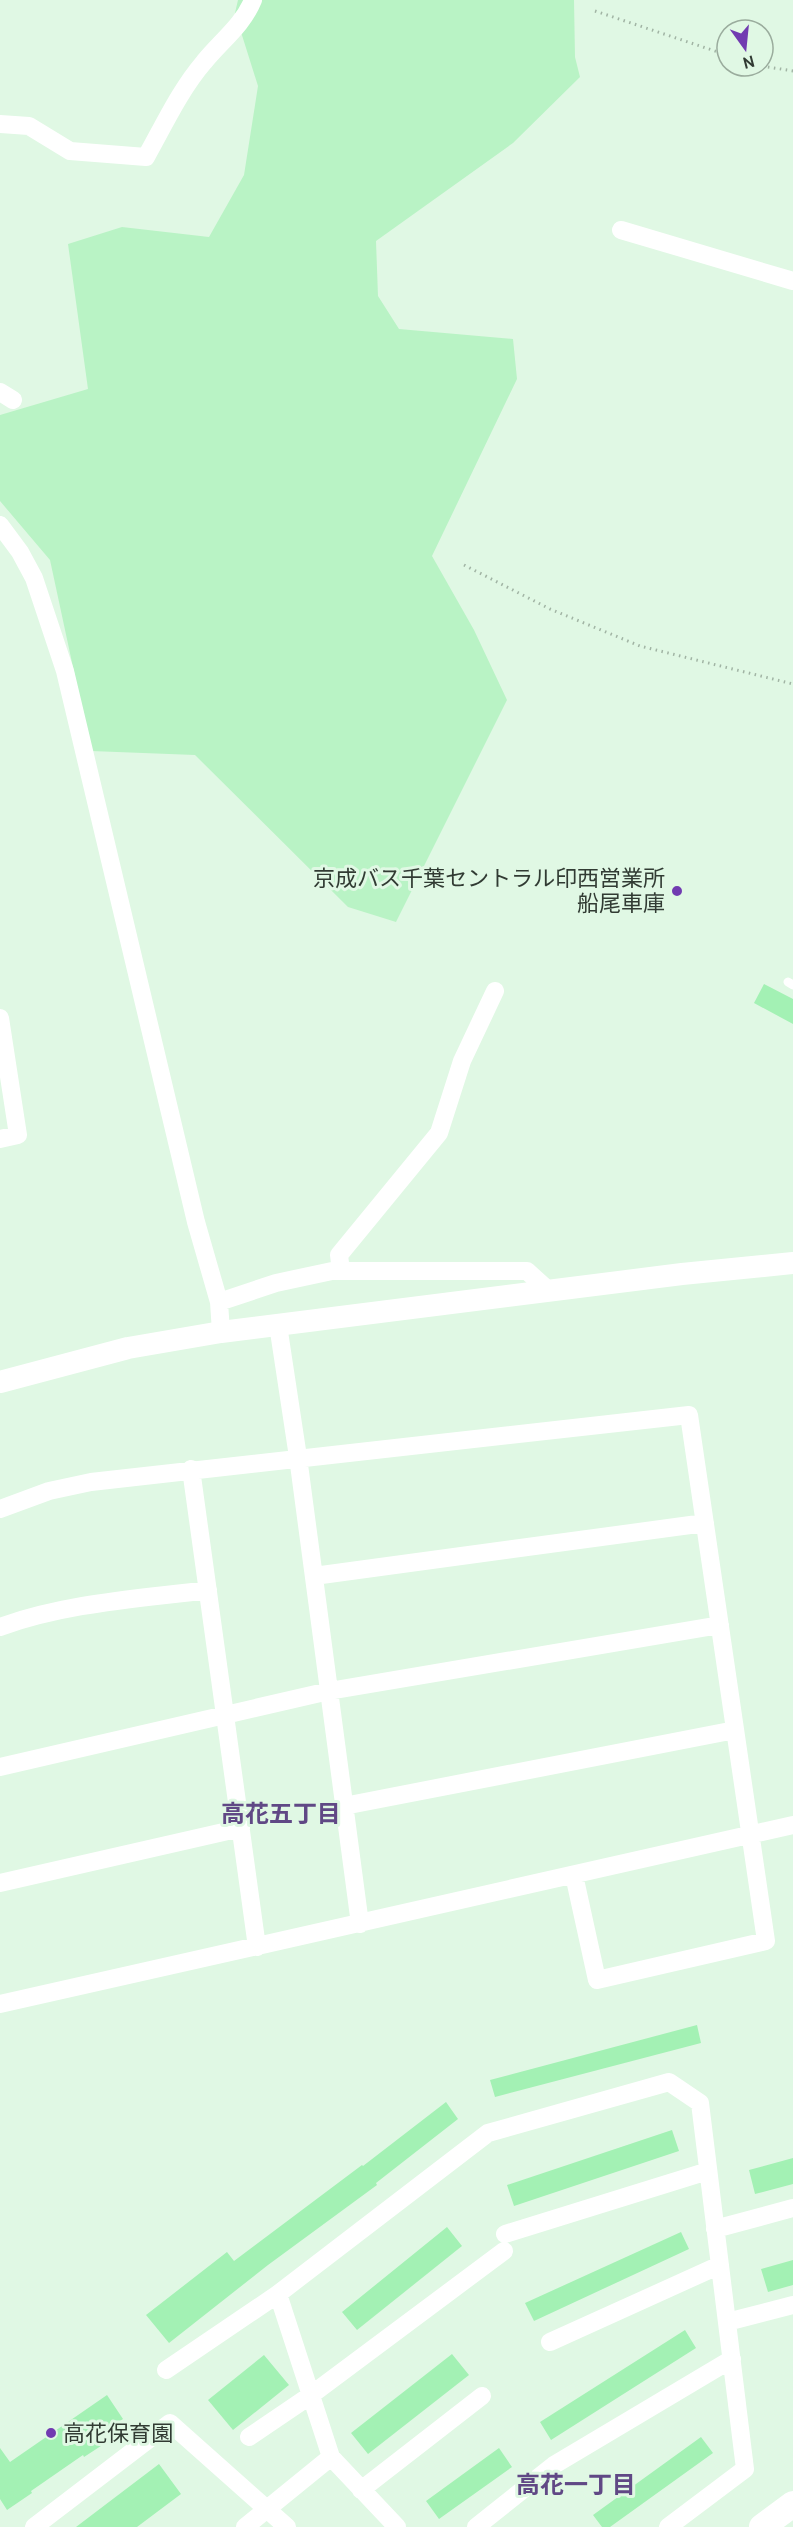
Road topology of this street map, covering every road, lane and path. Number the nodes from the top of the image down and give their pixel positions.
1 (253, 0) edge
2 (595, 11) dead end
3 (715, 52) edge
4 (775, 68) edge
5 (793, 71) edge
6 (0, 124) edge
7 (621, 230) dead end
8 (793, 281) edge
9 (0, 525) edge
10 (465, 565) dead end
11 (793, 684) edge
12 (495, 991) dead end
13 (0, 1018) edge
14 (0, 1139) edge
15 (793, 1263) edge
16 (341, 1271) junction
17 (548, 1290) junction
18 (219, 1302) junction
19 (278, 1325) junction
20 (221, 1332) junction
21 (0, 1382) edge
22 (298, 1457) junction
23 (191, 1469) junction
24 (0, 1509) edge
25 (705, 1523) junction
26 (314, 1576) junction
27 (208, 1590) junction
28 (720, 1625) junction
29 (0, 1628) edge
30 (329, 1691) junction
31 (225, 1715) junction
32 (735, 1730) junction
33 (0, 1767) edge
34 (344, 1806) junction
35 (793, 1825) edge
36 (241, 1828) junction
37 (751, 1835) junction
38 (574, 1875) junction
39 (2, 1876) edge
40 (360, 1924) junction
41 (257, 1947) junction
42 (0, 2004) edge
43 (708, 2171) junction
44 (793, 2208) edge
45 (715, 2229) junction
46 (720, 2265) junction
47 (278, 2294) junction
48 (793, 2305) edge
49 (727, 2322) junction
50 (550, 2342) dead end
51 (732, 2360) junction
52 (166, 2370) dead end
53 (311, 2395) junction
54 (482, 2396) dead end
55 (249, 2437) dead end
56 (331, 2457) junction
57 (361, 2490) junction
58 (793, 2504) edge
59 (268, 2510) junction
60 (34, 2527) edge
61 (245, 2527) edge
62 (287, 2527) edge
63 (397, 2527) edge
64 (476, 2527) edge
65 (668, 2527) edge
66 (762, 2527) edge

1 - 6 street
2 - 3 path
4 - 5 path
7 - 8 street
9 - 18 street
10 - 11 path
12 - 16 street
13 - 14 street
15 - 17 street
16 - 17 street
16 - 18 street
17 - 19 street
18 - 20 street
19 - 20 street
19 - 22 street
20 - 21 street
22 - 23 street
22 - 25 street
22 - 26 street
23 - 24 street
23 - 27 street
25 - 26 street
25 - 28 street
26 - 30 street
27 - 29 street
27 - 31 street
28 - 30 street
28 - 32 street
30 - 31 street
30 - 34 street
31 - 33 street
31 - 36 street
32 - 34 street
32 - 37 street
34 - 40 street
35 - 37 street
36 - 39 street
36 - 41 street
37 - 38 street
37 - 38 street
38 - 40 street
40 - 41 street
41 - 42 street
43 - 45 street
43 - 47 street
43 - 53 street
44 - 45 street
45 - 46 street
46 - 49 street
46 - 50 street
47 - 52 street
47 - 53 street
48 - 49 street
49 - 51 street
51 - 64 street
51 - 65 street
53 - 55 street
53 - 56 street
54 - 57 street
56 - 57 street
56 - 59 street
57 - 63 street
58 - 66 main road
59 - 60 street
59 - 61 street
59 - 62 street

